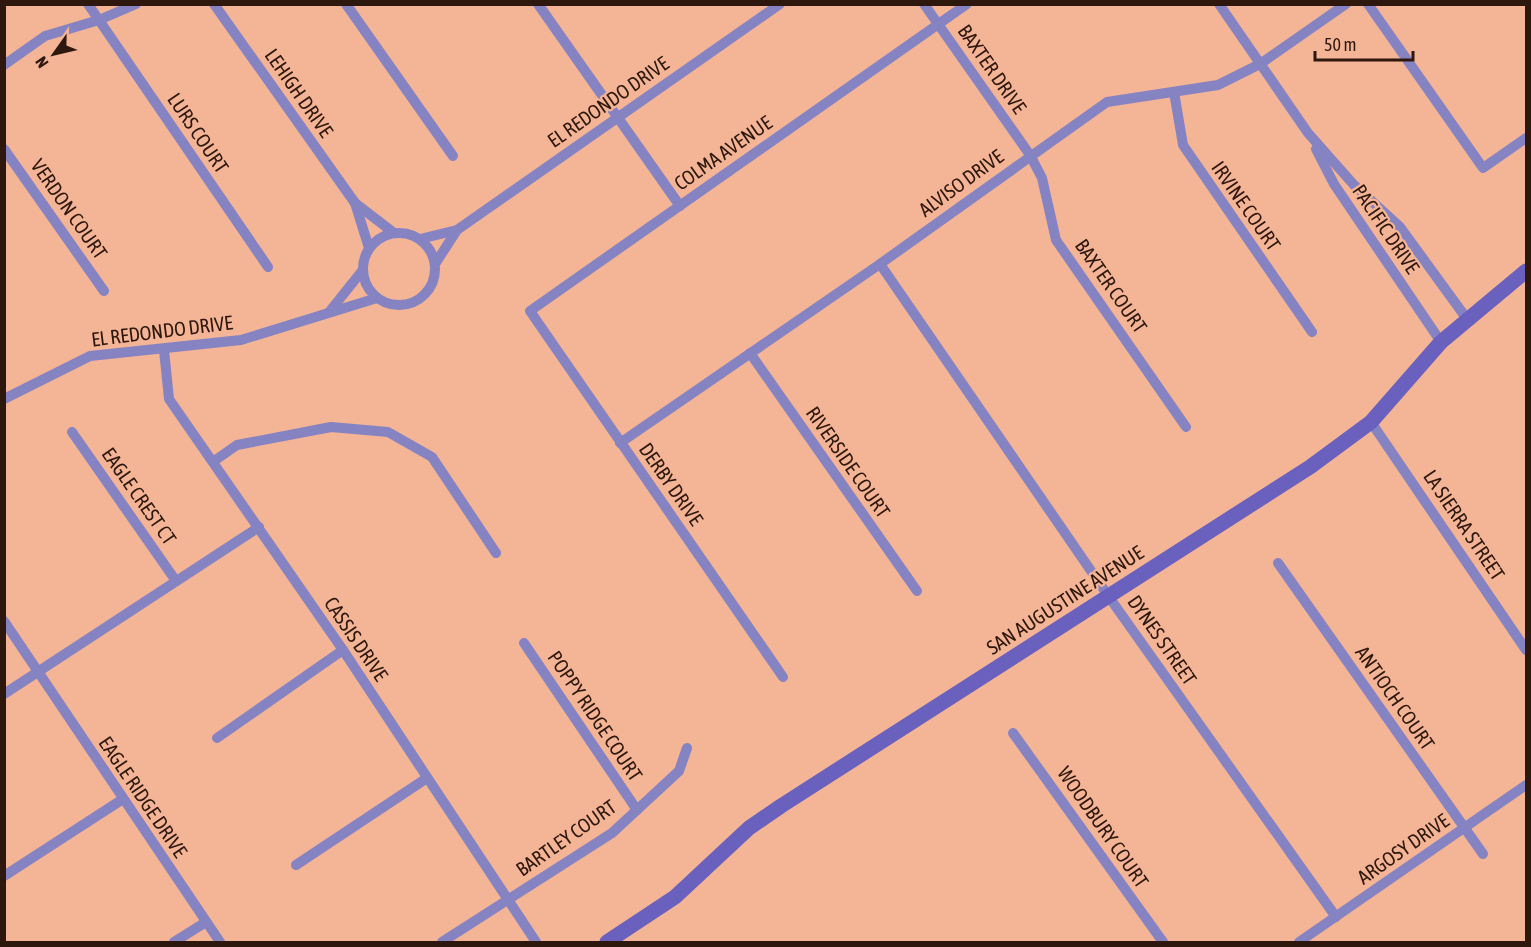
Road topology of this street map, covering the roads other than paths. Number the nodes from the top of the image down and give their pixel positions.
1 (88, 4) edge
2 (136, 4) edge
3 (214, 4) edge
4 (346, 4) edge
5 (538, 4) edge
6 (780, 4) edge
7 (924, 4) edge
8 (967, 4) edge
9 (1219, 4) edge
10 (1346, 4) edge
11 (1368, 4) edge
12 (99, 20) junction
13 (938, 24) junction
14 (1260, 64) junction
15 (4, 65) edge
16 (1174, 92) junction
17 (618, 118) junction
18 (1308, 133) junction
19 (1527, 138) edge
20 (4, 148) edge
21 (1030, 155) junction
22 (453, 156) dead end
23 (355, 203) junction
24 (680, 206) junction
25 (457, 230) junction
26 (394, 233) junction
27 (420, 239) junction
28 (369, 248) junction
29 (435, 264) junction
30 (880, 264) junction
31 (268, 267) dead end
32 (362, 271) junction
33 (1527, 271) edge
34 (104, 291) dead end
35 (377, 298) junction
36 (330, 311) junction
37 (530, 311) joint
38 (1467, 319) junction
39 (1311, 332) dead end
40 (1441, 342) junction
41 (164, 350) junction
42 (750, 353) junction
43 (4, 399) edge
44 (1371, 422) junction
45 (1186, 427) dead end
46 (72, 432) dead end
47 (620, 443) junction
48 (214, 461) junction
49 (259, 527) junction
50 (496, 553) dead end
51 (1278, 563) dead end
52 (176, 581) junction
53 (917, 591) dead end
54 (1109, 597) junction
55 (4, 621) edge
56 (524, 642) dead end
57 (342, 650) junction
58 (1527, 650) edge
59 (38, 671) junction
60 (783, 677) dead end
61 (4, 693) edge
62 (1013, 733) dead end
63 (217, 738) dead end
64 (687, 748) dead end
65 (428, 778) junction
66 (1527, 785) edge
67 (123, 799) junction
68 (636, 810) junction
69 (1464, 828) junction
70 (1483, 854) dead end
71 (296, 866) dead end
72 (4, 876) edge
73 (508, 900) junction
74 (1336, 917) junction
75 (206, 922) junction
76 (174, 942) edge
77 (220, 942) edge
78 (442, 942) edge
79 (536, 942) edge
80 (607, 942) edge
81 (1163, 942) edge
82 (1299, 942) edge

1 - 12 street, LURS COURT
2 - 12 street
3 - 23 street, LEHIGH DRIVE
4 - 22 street
5 - 17 street
6 - 17 street, EL REDONDO DRIVE
7 - 13 street, BAXTER DRIVE
8 - 13 street, COLMA AVENUE
9 - 14 street, PACIFIC DRIVE
10 - 14 street, ALVISO DRIVE
11 - 19 street
12 - 15 street
12 - 31 street, LURS COURT
13 - 21 street, BAXTER DRIVE
13 - 24 street, COLMA AVENUE
14 - 16 street, ALVISO DRIVE
14 - 18 street, PACIFIC DRIVE
16 - 21 street, ALVISO DRIVE
16 - 39 street, IRVINE COURT
17 - 24 street
17 - 25 street, EL REDONDO DRIVE
18 - 38 street, PACIFIC DRIVE
18 - 40 street, PACIFIC DRIVE
20 - 34 street, VERDON COURT
21 - 30 street, ALVISO DRIVE
21 - 45 street, BAXTER COURT
23 - 26 street, LEHIGH DRIVE
23 - 28 street, LEHIGH DRIVE
24 - 37 street, COLMA AVENUE
25 - 27 street, EL REDONDO DRIVE
25 - 29 street, EL REDONDO DRIVE
26 - 27 street
26 - 28 street
27 - 29 street
28 - 32 street
29 - 35 street
30 - 42 street, ALVISO DRIVE
30 - 54 street, DYNES STREET
32 - 35 street
32 - 36 street, EL REDONDO DRIVE
33 - 38 street, SAN AUGUSTINE AVENUE
35 - 36 street, EL REDONDO DRIVE
36 - 41 street, EL REDONDO DRIVE
37 - 47 street, DERBY DRIVE
38 - 40 street, SAN AUGUSTINE AVENUE
40 - 44 street, SAN AUGUSTINE AVENUE
41 - 43 street, EL REDONDO DRIVE
41 - 48 street, CASSIS DRIVE
42 - 47 street, ALVISO DRIVE
42 - 53 street, RIVERSIDE COURT
44 - 54 street, SAN AUGUSTINE AVENUE
44 - 58 street, LA SIERRA STREET
46 - 52 street, EAGLE CREST CT
47 - 60 street, DERBY DRIVE
48 - 49 street, CASSIS DRIVE
48 - 50 street
49 - 52 street
49 - 57 street, CASSIS DRIVE
51 - 69 street, ANTIOCH COURT
52 - 59 street
54 - 74 street, DYNES STREET
54 - 80 street, SAN AUGUSTINE AVENUE
55 - 59 street, EAGLE RIDGE DRIVE
56 - 68 street, POPPY RIDGE COURT
57 - 63 street
57 - 65 street, CASSIS DRIVE
59 - 61 street
59 - 67 street, EAGLE RIDGE DRIVE
62 - 81 street, WOODBURY COURT
64 - 68 street, BARTLEY COURT
65 - 71 street
65 - 73 street, CASSIS DRIVE
66 - 69 street, ARGOSY DRIVE
67 - 72 street
67 - 75 street, EAGLE RIDGE DRIVE
68 - 73 street, BARTLEY COURT
69 - 70 street, ANTIOCH COURT
69 - 74 street, ARGOSY DRIVE
73 - 78 street, BARTLEY COURT
73 - 79 street, CASSIS DRIVE
74 - 82 street, ARGOSY DRIVE
75 - 76 street
75 - 77 street, EAGLE RIDGE DRIVE

